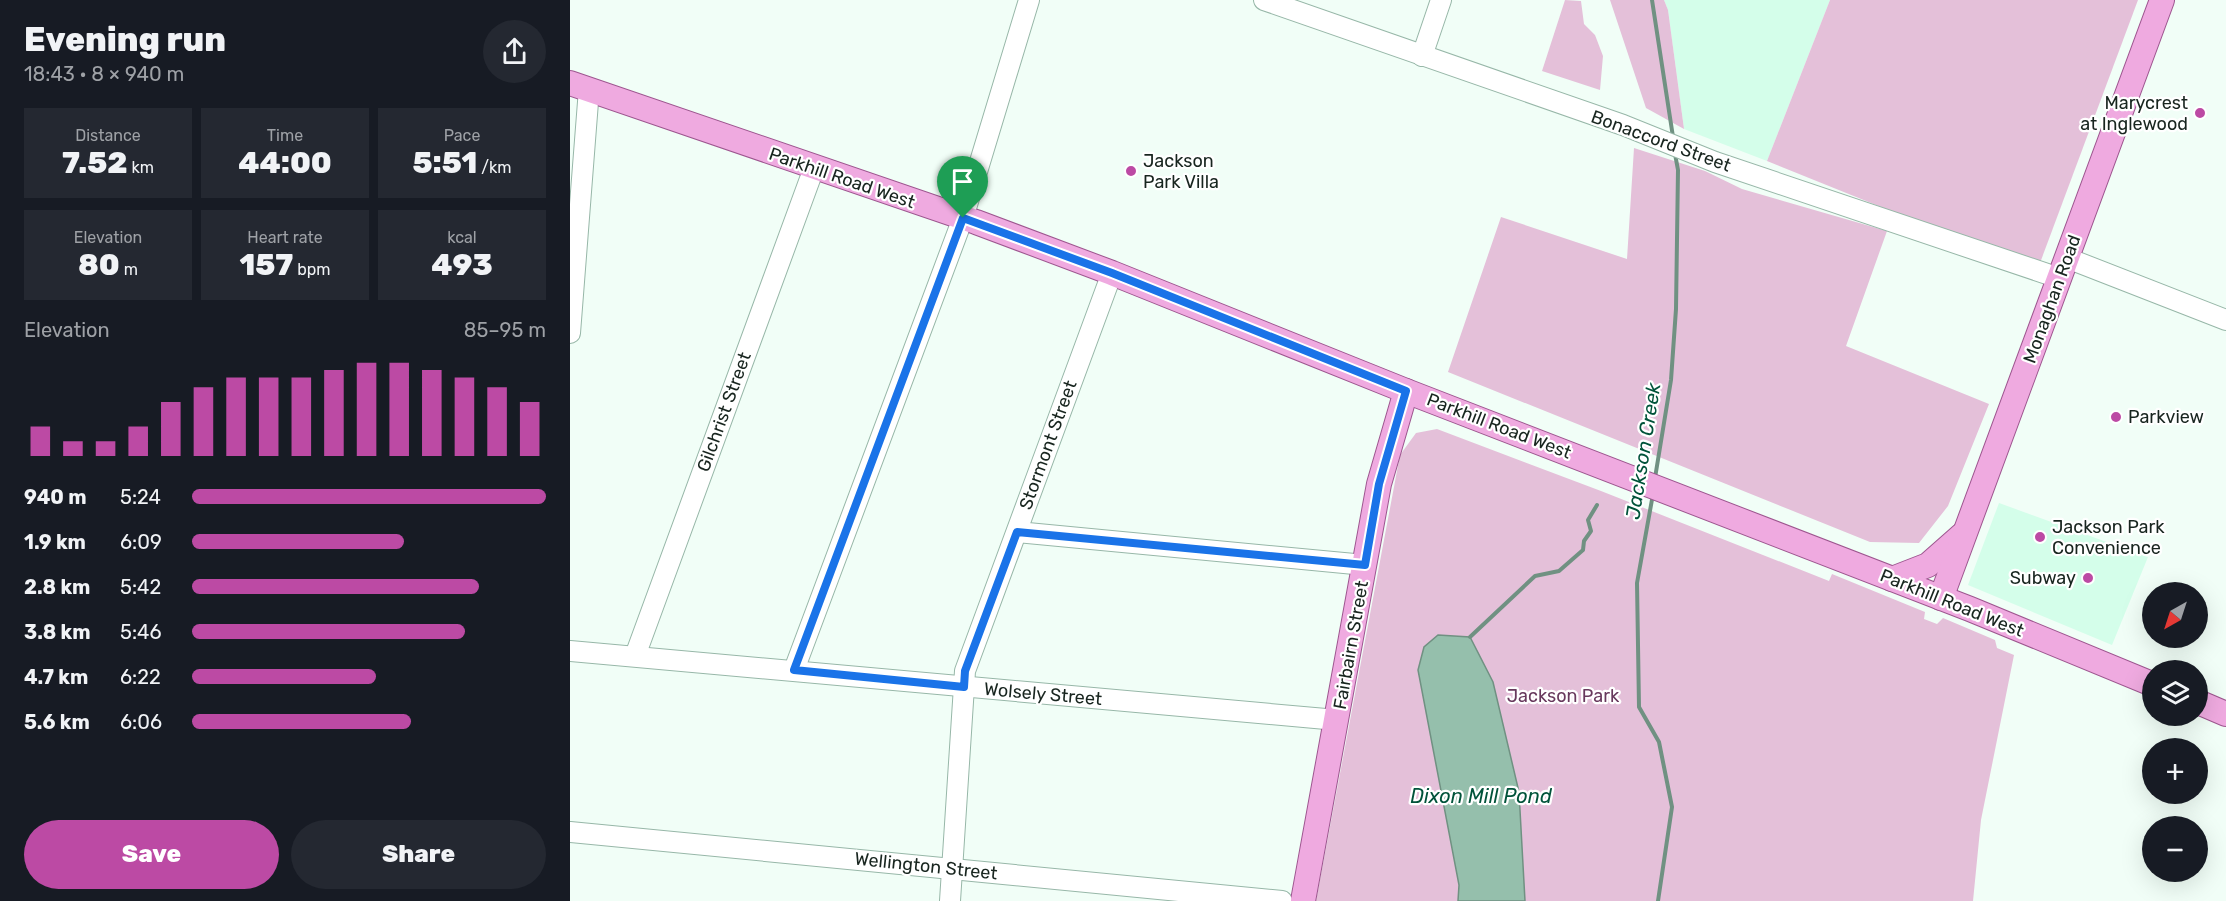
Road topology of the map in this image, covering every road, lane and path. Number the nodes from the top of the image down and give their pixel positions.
1 (1029, 0) edge
2 (1264, 0) edge
3 (1441, 0) edge
4 (2162, 0) edge
5 (1422, 56) junction
6 (580, 86) edge
7 (577, 158) edge
8 (814, 168) junction
9 (963, 218) junction
10 (2063, 268) junction
11 (1112, 273) junction
12 (571, 310) edge
13 (2226, 320) edge
14 (570, 333) edge
15 (1406, 391) junction
16 (1966, 531) junction
17 (1017, 532) junction
18 (1365, 565) junction
19 (1892, 579) junction
20 (1941, 598) junction
21 (570, 651) edge
22 (635, 656) junction
23 (794, 670) junction
24 (2142, 680) edge
25 (964, 687) junction
26 (2208, 706) edge
27 (2226, 714) edge
28 (1337, 720) junction
29 (570, 832) edge
30 (952, 868) junction
31 (950, 901) edge
32 (1282, 901) edge
33 (1304, 901) edge

1 - 9 street
2 - 5 street, Bonaccord Street
3 - 5 street
4 - 10 main road, Monaghan Road
5 - 10 street, Bonaccord Street
6 - 7 street
6 - 8 main road, Parkhill Road West
7 - 12 street
8 - 9 main road, Parkhill Road West
8 - 22 street, Gilchrist Street
9 - 11 main road, Parkhill Road West
9 - 23 street
10 - 13 street, Bonaccord Street
10 - 16 main road, Monaghan Road
11 - 15 main road, Parkhill Road West
11 - 17 street, Stormont Street
12 - 14 street
15 - 18 main road, Fairbairn Street
15 - 19 main road, Parkhill Road West
16 - 19 main road
16 - 20 main road, Monaghan Road
17 - 18 street
17 - 25 street, Stormont Street
18 - 28 main road, Fairbairn Street
19 - 20 main road, Parkhill Road West
20 - 24 main road, Parkhill Road West
21 - 22 street, Wolsely Street
22 - 23 street, Wolsely Street
23 - 25 street, Wolsely Street
25 - 28 street, Wolsely Street
25 - 30 street, Stormont Street
26 - 27 main road
28 - 33 main road, Fairbairn Street
29 - 30 street, Wellington Street
30 - 31 street, Stormont Street
30 - 32 street, Wellington Street

